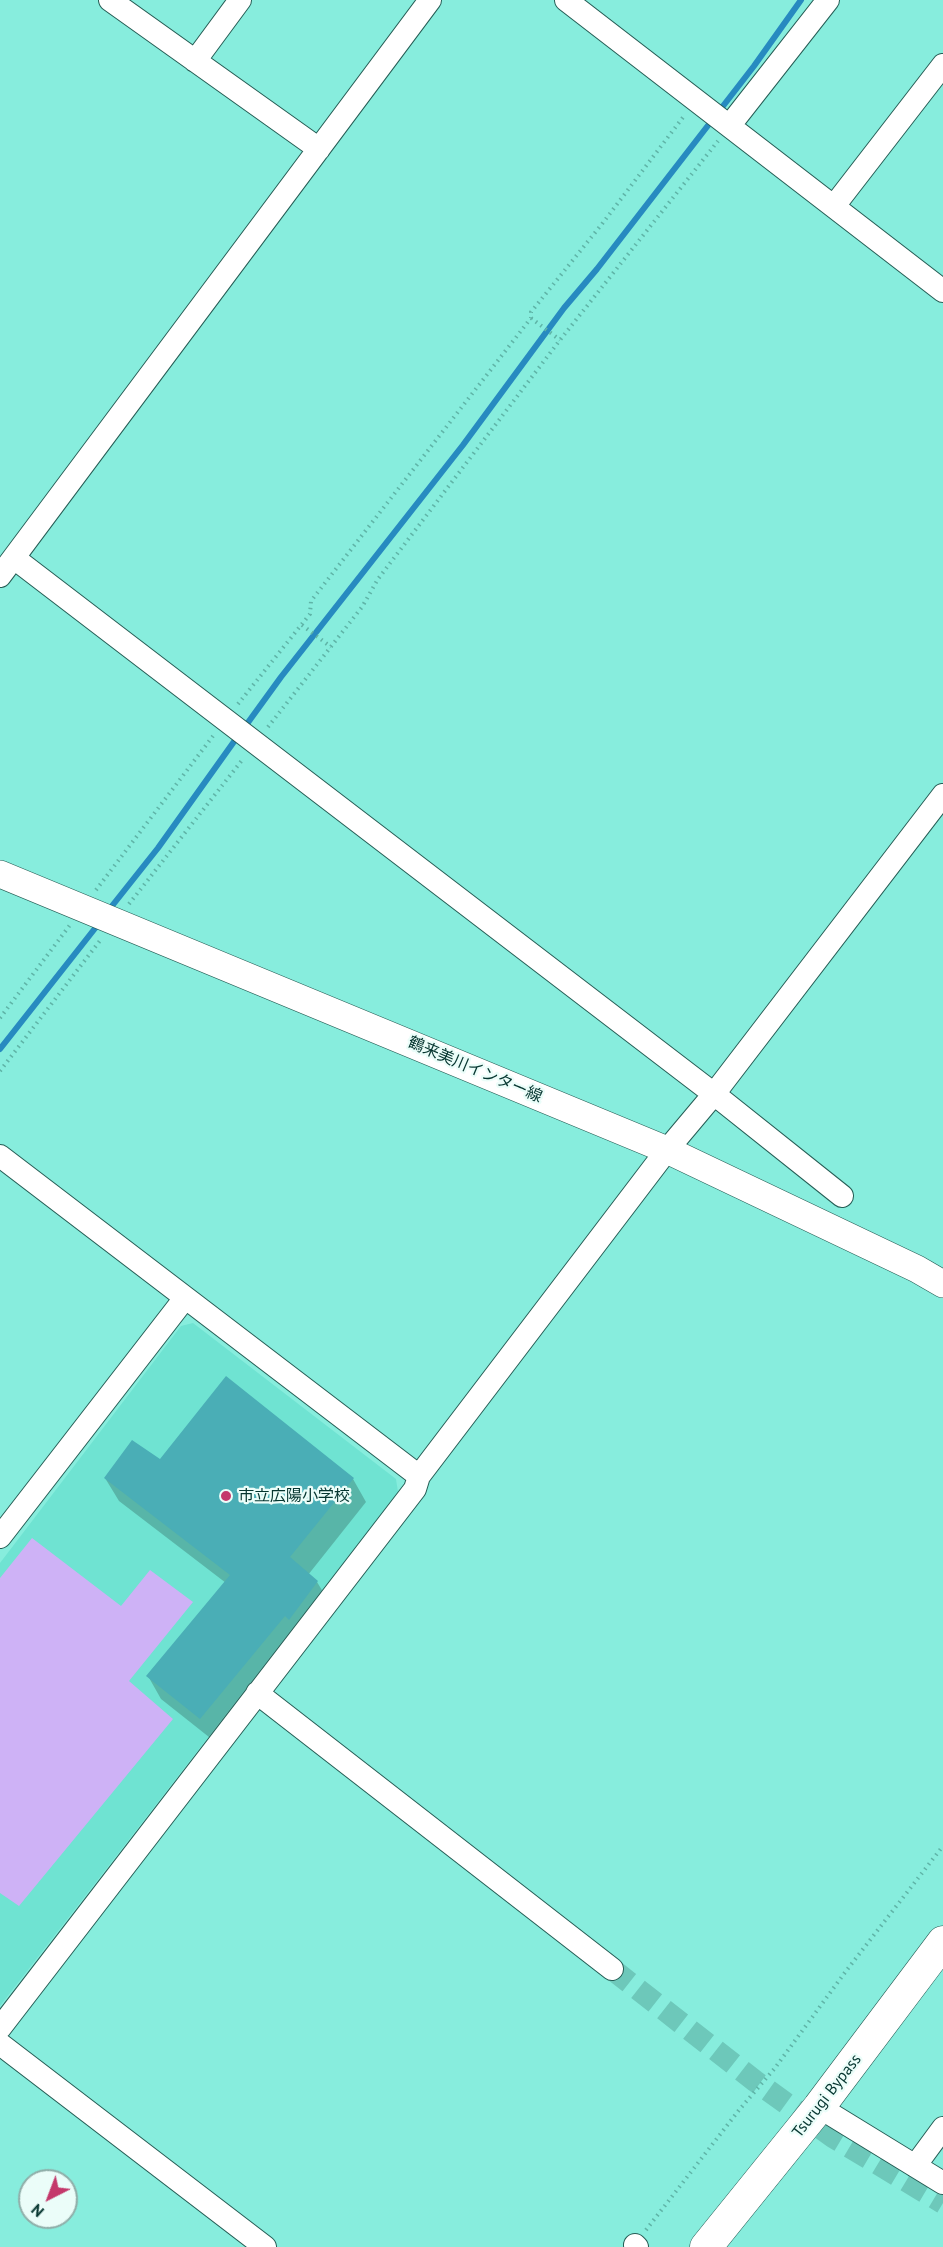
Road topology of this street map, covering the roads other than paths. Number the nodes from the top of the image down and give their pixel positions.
1 (110, 0) edge
2 (240, 0) edge
3 (430, 0) edge
4 (566, 0) edge
5 (828, 0) edge
6 (195, 62) junction
7 (943, 65) edge
8 (714, 113) junction
9 (319, 149) junction
10 (834, 206) junction
11 (943, 291) edge
12 (14, 558) junction
13 (0, 576) edge
14 (943, 795) edge
15 (0, 874) edge
16 (714, 1094) junction
17 (667, 1150) junction
18 (0, 1156) edge
19 (842, 1196) dead end
20 (943, 1284) edge
21 (185, 1298) junction
22 (419, 1476) junction
23 (0, 1538) edge
24 (257, 1693) junction
25 (943, 1942) edge
26 (612, 1969) tunnel mouth
27 (0, 2028) edge
28 (0, 2044) edge
29 (819, 2107) junction
30 (943, 2128) edge
31 (915, 2166) junction
32 (943, 2183) edge
33 (265, 2247) edge
34 (706, 2247) edge

1 - 6 street
2 - 6 street
3 - 9 street
4 - 8 street
5 - 8 street
6 - 9 street
7 - 10 street
8 - 10 street
9 - 12 street
10 - 11 street
12 - 13 street
12 - 16 street
14 - 16 street
15 - 17 main road, 鶴来美川インター線
16 - 17 street
16 - 19 street
17 - 20 main road, 鶴来美川インター線
17 - 22 street
18 - 21 street
21 - 22 street
21 - 23 street
22 - 24 street
24 - 26 street
24 - 27 street
25 - 29 highway, Tsurugi Bypass
28 - 33 street
29 - 31 street
29 - 34 highway, Tsurugi Bypass
30 - 31 street
31 - 32 street

